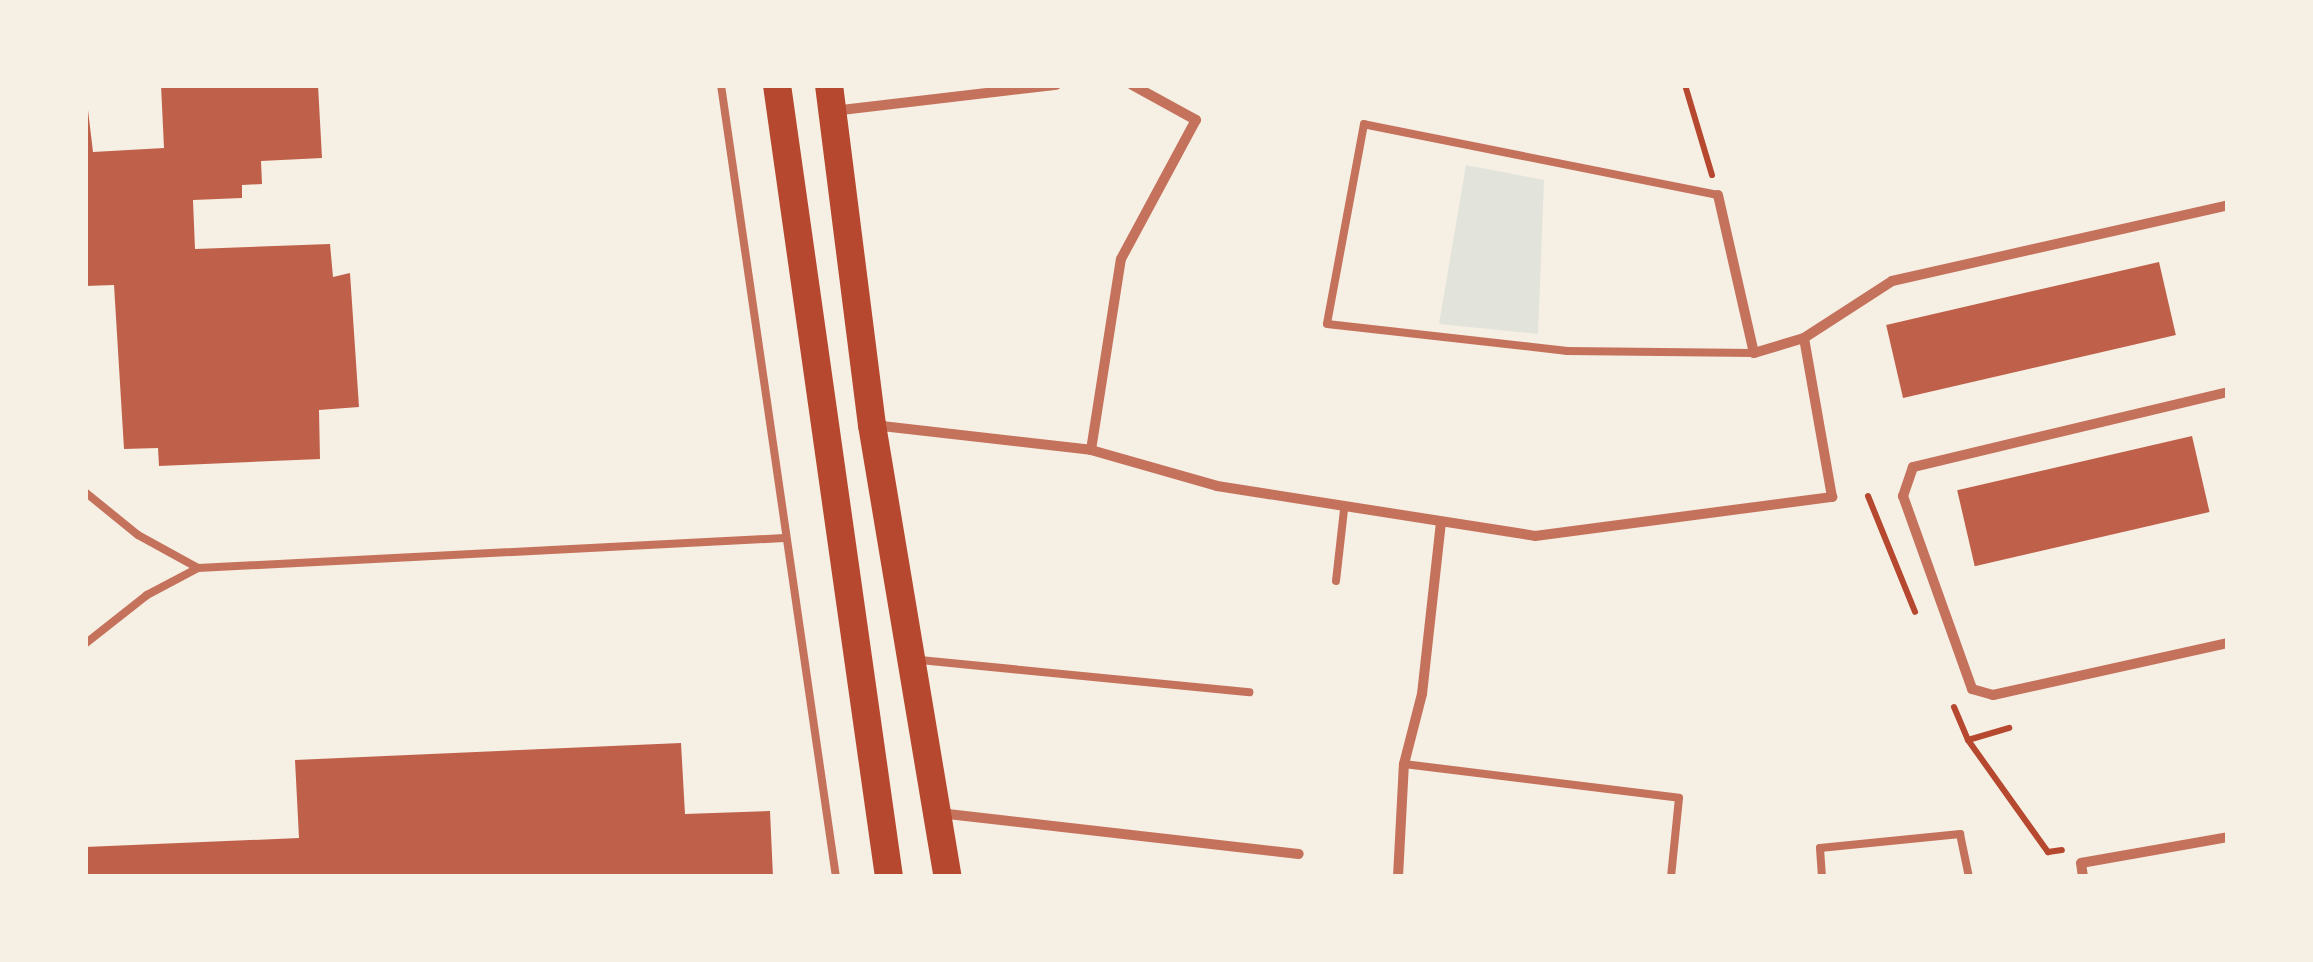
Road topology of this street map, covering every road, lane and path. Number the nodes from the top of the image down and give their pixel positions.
1 (721, 85) edge
2 (777, 85) edge
3 (1056, 85) edge
4 (1132, 85) edge
5 (1685, 85) edge
6 (831, 98) edge
7 (1718, 195) junction
8 (2228, 205) edge
9 (1804, 338) junction
10 (1754, 353) junction
11 (2228, 392) edge
12 (872, 425) junction
13 (1091, 450) junction
14 (85, 492) edge
15 (1903, 496) junction
16 (1832, 497) junction
17 (1344, 510) junction
18 (1441, 522) junction
19 (784, 538) junction
20 (198, 568) junction
21 (1336, 581) dead end
22 (2228, 643) edge
23 (85, 644) edge
24 (913, 659) junction
25 (1249, 692) dead end
26 (2009, 728) dead end
27 (1968, 740) dead end
28 (1404, 764) junction
29 (939, 813) junction
30 (2228, 837) edge
31 (1300, 854) dead end
32 (836, 877) edge
33 (889, 877) edge
34 (948, 877) edge
35 (1398, 877) edge
36 (1671, 877) edge
37 (1822, 877) edge
38 (1969, 877) edge
39 (2083, 877) edge

1 - 19 lane
2 - 33 highway
3 - 6 street
4 - 13 street
5 - 7 path
6 - 12 highway
7 - 10 street
7 - 10 lane
8 - 9 street
9 - 10 street
9 - 16 street
11 - 15 street
12 - 13 street
12 - 24 highway
13 - 17 street
14 - 20 lane
15 - 16 path
15 - 22 street
16 - 18 street
17 - 18 street
17 - 21 lane
18 - 28 street
19 - 20 lane
19 - 32 lane
20 - 23 lane
24 - 25 lane
24 - 29 highway
26 - 27 path
28 - 35 street
28 - 36 lane
29 - 31 street
29 - 34 highway
30 - 39 street
37 - 38 lane

